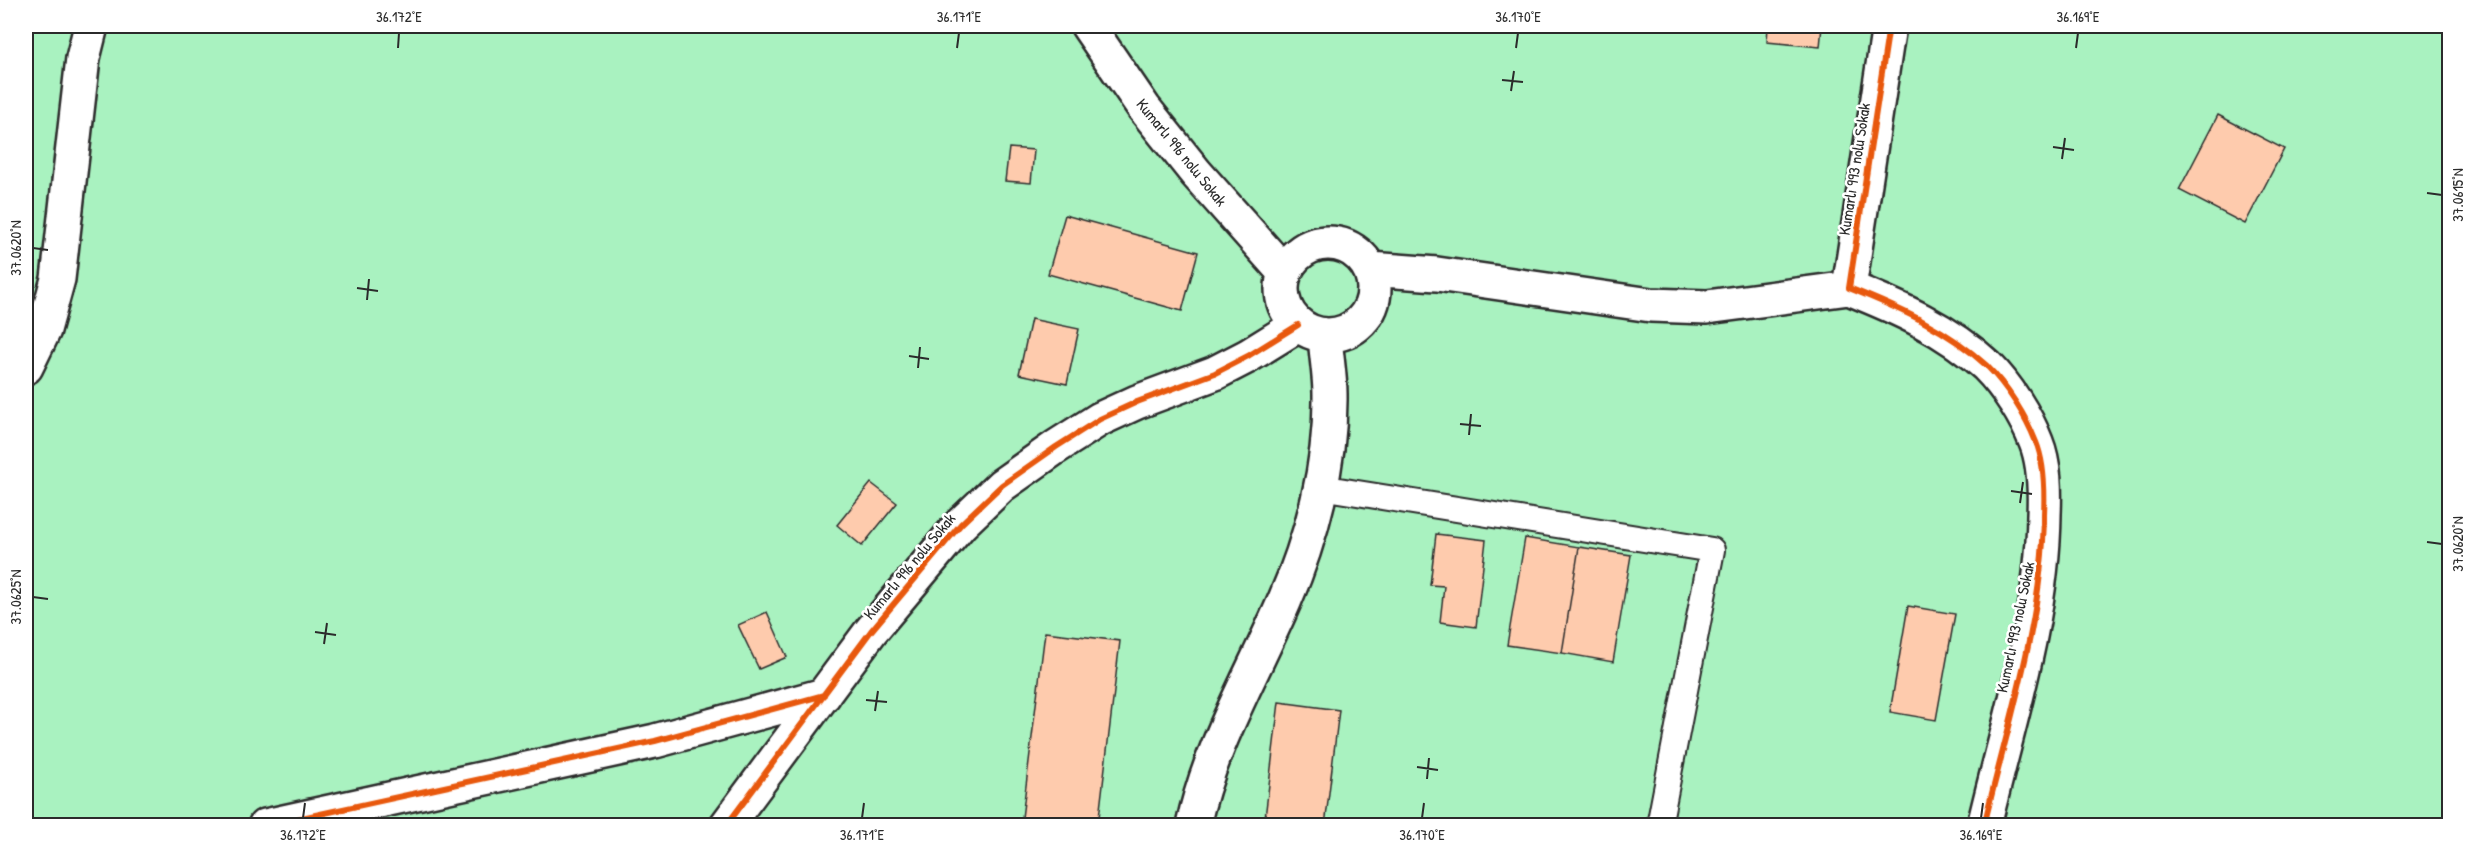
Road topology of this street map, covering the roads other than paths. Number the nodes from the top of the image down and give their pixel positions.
1 (91, 26) edge
2 (1089, 26) edge
3 (1889, 26) edge
4 (1370, 269) junction
5 (1284, 272) junction
6 (1850, 288) junction
7 (1311, 330) junction
8 (26, 367) edge
9 (1320, 487) junction
10 (824, 695) junction
11 (265, 825) edge
12 (726, 825) edge
13 (1193, 825) edge
14 (1659, 825) edge
15 (1984, 825) edge

1 - 8 street
2 - 5 street, Kumarlı 996 nolu Sokak
3 - 6 street, Kumarlı 993 nolu Sokak
4 - 5 street
4 - 6 street
4 - 7 street
5 - 7 street
6 - 15 street, Kumarlı 993 nolu Sokak
7 - 9 street
7 - 10 street, Kumarlı 996 nolu Sokak
9 - 13 street
9 - 14 lane
10 - 11 street
10 - 12 street, Kumarlı 996 nolu Sokak

